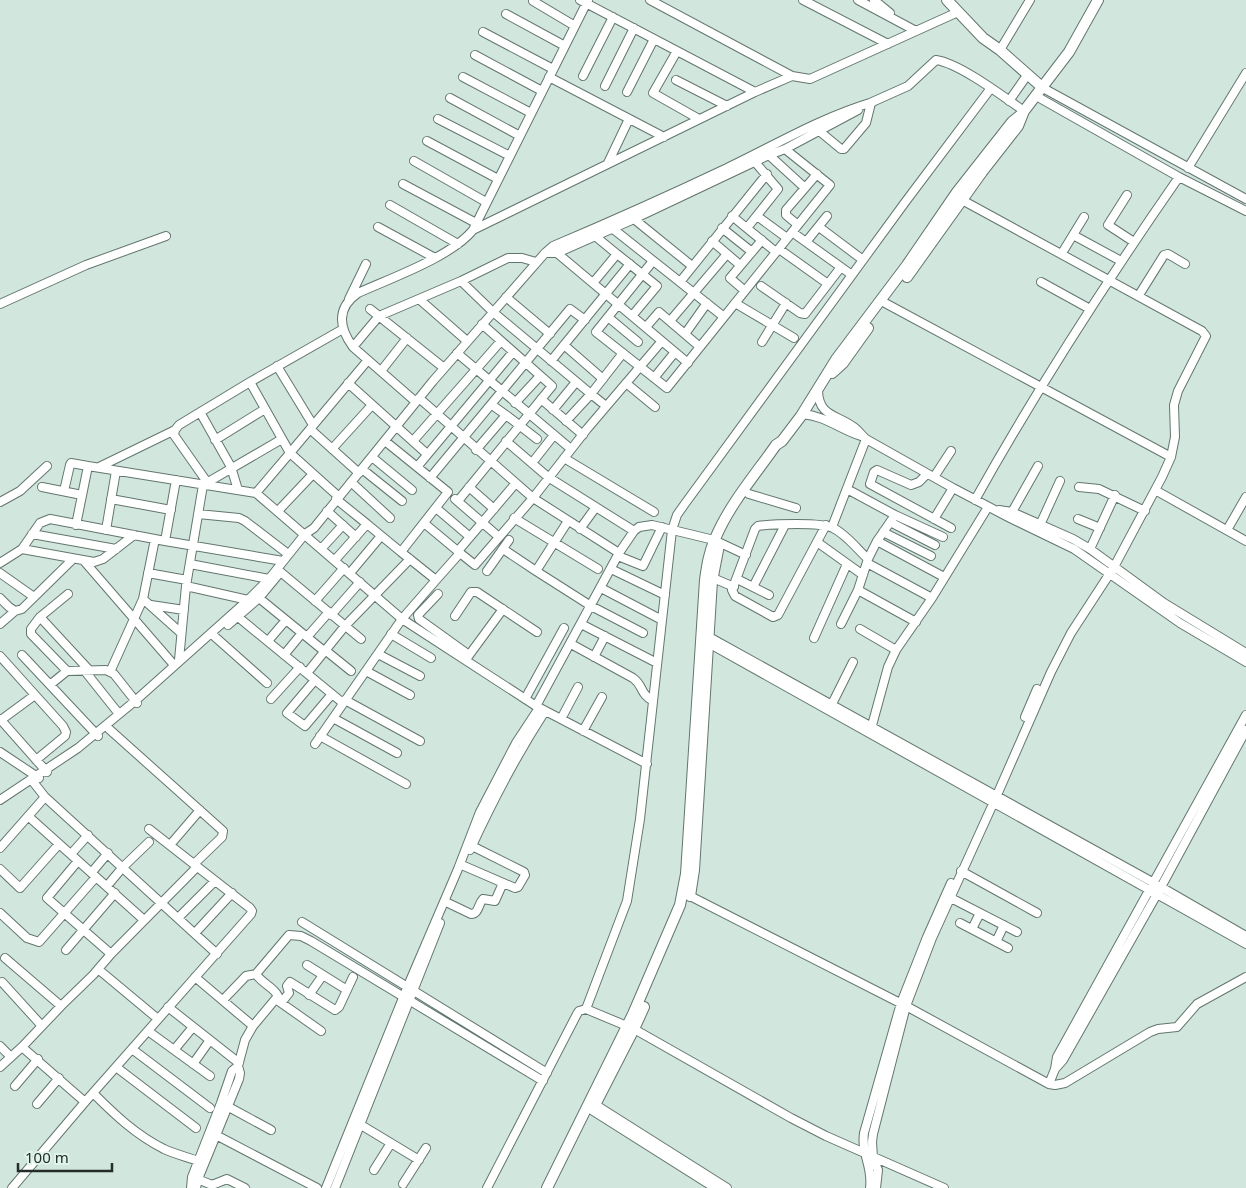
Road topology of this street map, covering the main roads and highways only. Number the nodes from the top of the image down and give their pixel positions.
1 (947, 0) edge
2 (956, 0) edge
3 (1091, 0) edge
4 (1098, 0) edge
5 (1000, 50) junction
6 (1055, 71) junction
7 (1025, 72) junction
8 (1043, 88) junction
9 (1023, 113) junction
10 (825, 379) junction
11 (782, 441) junction
12 (717, 542) junction
13 (631, 1028) junction
14 (591, 1106) junction
15 (547, 1188) edge
16 (554, 1188) edge

1 - 5 main road
2 - 5 main road
3 - 6 main road
4 - 6 main road
5 - 7 main road
6 - 7 main road
6 - 8 main road
7 - 8 main road
8 - 9 main road
9 - 10 main road
9 - 10 main road
10 - 11 main road
11 - 12 main road
11 - 12 main road
12 - 13 main road
12 - 13 main road
13 - 14 main road
14 - 15 main road
14 - 16 main road

